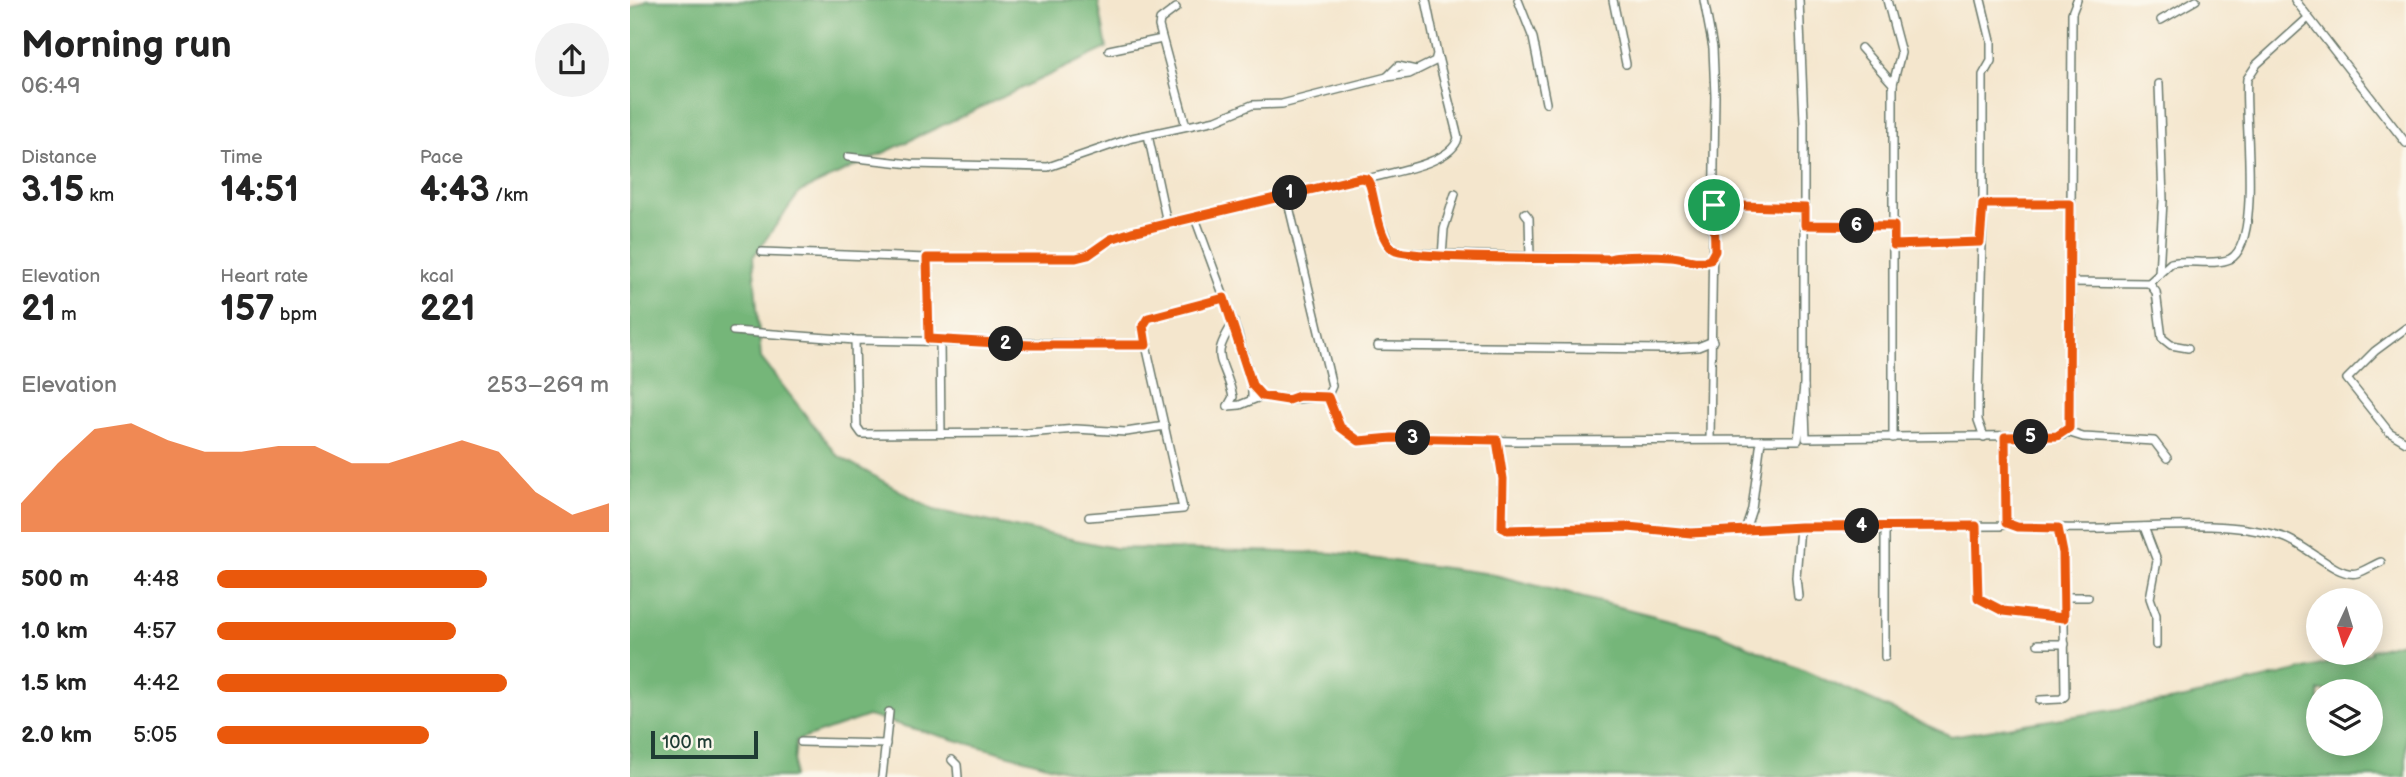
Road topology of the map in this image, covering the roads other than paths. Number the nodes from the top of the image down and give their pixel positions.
1 (1426, 0) edge
2 (1518, 0) edge
3 (1613, 0) edge
4 (1704, 0) edge
5 (1800, 0) edge
6 (1887, 0) edge
7 (1981, 0) edge
8 (2196, 0) edge
9 (2295, 0) edge
10 (2075, 1) edge
11 (1176, 9) dead end
12 (2308, 18) junction
13 (2161, 20) dead end
14 (1162, 39) junction
15 (1861, 48) dead end
16 (1109, 50) dead end
17 (1437, 54) junction
18 (1626, 64) dead end
19 (1893, 84) junction
20 (2159, 84) dead end
21 (1546, 103) dead end
22 (2406, 124) edge
23 (1186, 126) junction
24 (2398, 131) junction
25 (1148, 135) junction
26 (2406, 143) edge
27 (848, 157) dead end
28 (1367, 179) junction
29 (1286, 194) junction
30 (1455, 194) dead end
31 (1983, 204) junction
32 (2070, 204) junction
33 (1714, 205) junction
34 (1805, 208) junction
35 (1525, 213) dead end
36 (1195, 218) junction
37 (1167, 223) junction
38 (1805, 225) junction
39 (1894, 226) junction
40 (1980, 242) junction
41 (1894, 245) junction
42 (762, 252) dead end
43 (1442, 257) junction
44 (1530, 257) junction
45 (927, 258) junction
46 (1710, 260) junction
47 (2159, 275) junction
48 (2070, 282) junction
49 (2149, 283) junction
50 (1224, 298) junction
51 (1234, 322) junction
52 (2406, 328) edge
53 (733, 331) dead end
54 (929, 339) junction
55 (855, 340) junction
56 (940, 340) junction
57 (1713, 341) junction
58 (1146, 345) junction
59 (1378, 346) dead end
60 (2188, 348) dead end
61 (1252, 385) junction
62 (1804, 386) junction
63 (1262, 396) junction
64 (1328, 397) junction
65 (1250, 400) junction
66 (1165, 426) junction
67 (2067, 432) junction
68 (941, 433) junction
69 (1984, 437) junction
70 (2005, 437) junction
71 (1893, 438) junction
72 (2405, 438) edge
73 (1710, 439) junction
74 (1497, 440) junction
75 (1761, 440) junction
76 (2167, 458) dead end
77 (1089, 517) dead end
78 (2006, 523) junction
79 (1976, 526) junction
80 (1800, 527) junction
81 (1885, 527) junction
82 (2144, 527) junction
83 (2058, 528) junction
84 (1745, 530) junction
85 (2381, 562) dead end
86 (1798, 596) dead end
87 (2064, 597) junction
88 (2088, 597) dead end
89 (2064, 618) junction
90 (2038, 644) dead end
91 (2064, 644) junction
92 (2156, 645) dead end
93 (1885, 657) dead end
94 (2040, 700) dead end
95 (889, 712) dead end
96 (801, 742) dead end
97 (886, 744) junction
98 (952, 760) dead end
99 (882, 777) edge
100 (958, 777) edge

1 - 17 street
2 - 21 street
3 - 18 street
4 - 33 street
5 - 34 street
6 - 19 street
7 - 31 street
8 - 13 street
9 - 12 street
10 - 32 street
11 - 14 street
12 - 24 street
12 - 47 street
14 - 16 street
14 - 23 street
15 - 19 street
17 - 23 street
17 - 28 street
19 - 39 street
20 - 47 street
22 - 24 street
23 - 25 street
24 - 26 street
25 - 27 street
25 - 37 street
28 - 29 street
28 - 43 street
29 - 36 street
29 - 64 street
30 - 43 street
31 - 32 street
31 - 40 street
32 - 48 street
33 - 34 street
33 - 46 street
34 - 38 street
35 - 44 street
36 - 37 street
36 - 50 street
37 - 45 street
38 - 39 street
38 - 62 street
39 - 41 street
40 - 41 street
40 - 69 street
41 - 71 street
42 - 45 street
43 - 44 street
44 - 46 street
45 - 54 street
46 - 57 street
47 - 49 street
48 - 49 street
48 - 67 street
49 - 60 street
50 - 51 street
50 - 58 street
51 - 61 street
51 - 65 street
52 - 72 street
53 - 55 street
54 - 55 street
54 - 56 street
55 - 68 street
56 - 58 street
56 - 68 street
57 - 59 street
57 - 73 street
58 - 66 street
61 - 63 street
61 - 65 street
62 - 71 street
62 - 75 street
63 - 64 street
63 - 65 street
64 - 74 street
66 - 68 street
66 - 77 street
67 - 70 street
67 - 76 street
69 - 70 street
69 - 71 street
70 - 78 street
73 - 74 street
73 - 75 street
74 - 84 street
75 - 84 street
78 - 79 street
78 - 83 street
79 - 81 street
79 - 89 street
80 - 81 street
80 - 84 street
80 - 86 street
81 - 93 street
82 - 83 street
82 - 85 street
82 - 92 street
83 - 87 street
87 - 88 street
87 - 89 street
89 - 91 street
90 - 91 street
91 - 94 street
95 - 97 street
96 - 97 street
97 - 99 street
98 - 100 street

